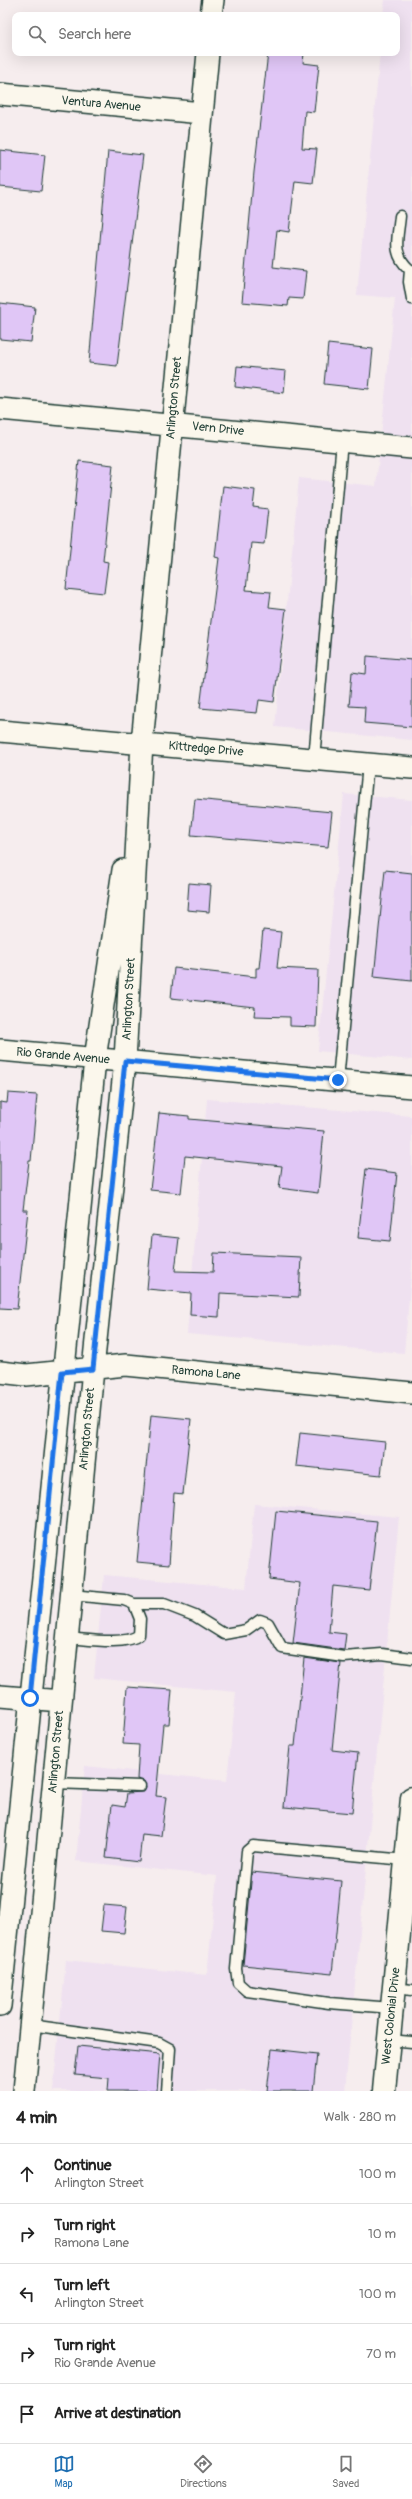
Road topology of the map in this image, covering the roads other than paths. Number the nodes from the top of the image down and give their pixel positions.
1 (213, 0) edge
2 (211, 12) edge
3 (208, 56) edge
4 (0, 94) edge
5 (202, 113) junction
6 (400, 216) dead end
7 (411, 270) edge
8 (412, 299) edge
9 (0, 409) edge
10 (172, 424) junction
11 (342, 441) junction
12 (412, 444) edge
13 (0, 731) edge
14 (142, 743) junction
15 (314, 759) junction
16 (368, 764) junction
17 (412, 768) edge
18 (0, 1050) edge
19 (95, 1059) junction
20 (125, 1061) junction
21 (338, 1080) junction
22 (412, 1087) edge
23 (93, 1369) junction
24 (0, 1372) edge
25 (62, 1372) junction
26 (412, 1393) edge
27 (71, 1595) junction
28 (134, 1604) junction
29 (67, 1638) junction
30 (412, 1658) edge
31 (0, 1696) edge
32 (30, 1698) junction
33 (61, 1701) junction
34 (53, 1783) junction
35 (140, 1786) dead end
36 (412, 1798) edge
37 (408, 1872) edge
38 (399, 1995) edge
39 (0, 2006) edge
40 (30, 2025) junction
41 (389, 2040) junction
42 (412, 2042) edge
43 (24, 2091) edge
44 (167, 2091) edge
45 (384, 2091) edge

1 - 2 street
3 - 5 street, Arlington Street
4 - 5 street, Ventura Avenue
5 - 10 street, Arlington Street
6 - 7 lane
7 - 8 lane
9 - 10 street, Vern Drive
10 - 11 street, Vern Drive
10 - 14 street, Arlington Street
11 - 12 street, Vern Drive
11 - 15 lane
13 - 14 street, Kittredge Drive
14 - 15 street, Kittredge Drive
14 - 19 street, Arlington Street
14 - 20 street, Arlington Street
15 - 16 street, Kittredge Drive
16 - 17 street, Kittredge Drive
16 - 21 lane
18 - 19 street, Rio Grande Avenue
19 - 20 street, Rio Grande Avenue
19 - 25 street, Arlington Street
20 - 21 street, Rio Grande Avenue
20 - 23 street, Arlington Street
21 - 22 street, Rio Grande Avenue
23 - 25 street, Ramona Lane
23 - 26 street, Ramona Lane
23 - 27 street, Arlington Street
24 - 25 street, Ramona Lane
25 - 32 street, Arlington Street
27 - 28 lane
27 - 29 street, Arlington Street
28 - 29 lane
28 - 30 lane
29 - 33 street, Arlington Street
31 - 32 street
32 - 33 street
32 - 39 street, Arlington Street
33 - 34 street, Arlington Street
34 - 35 lane
34 - 40 street, Arlington Street
36 - 37 highway, West Colonial Drive
37 - 38 highway, West Colonial Drive
37 - 38 lane
38 - 41 highway, West Colonial Drive
40 - 43 street, Arlington Street
40 - 44 lane
41 - 42 lane
41 - 45 highway, West Colonial Drive

